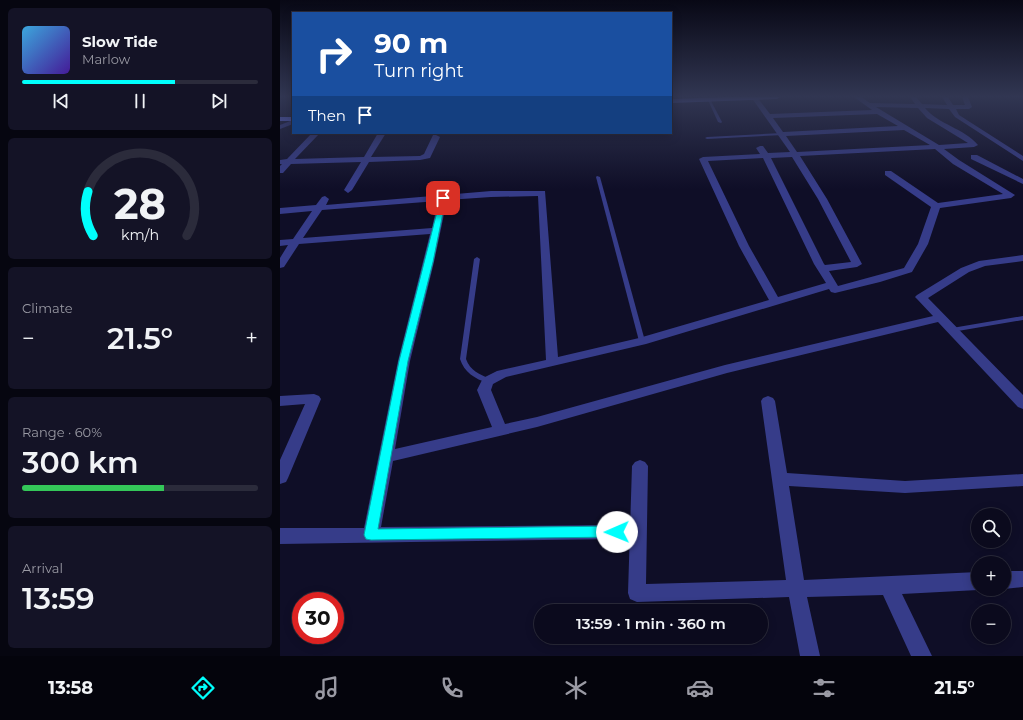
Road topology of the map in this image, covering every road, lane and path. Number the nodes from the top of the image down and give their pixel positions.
1 (777, 128) edge
2 (906, 128) joint
3 (948, 128) edge
4 (975, 128) edge
5 (315, 134) edge
6 (381, 134) edge
7 (782, 134) junction
8 (436, 137) dead end
9 (706, 138) dead end
10 (936, 147) junction
11 (763, 152) junction
12 (796, 156) junction
13 (974, 157) dead end
14 (1023, 159) edge
15 (365, 161) junction
16 (284, 162) edge
17 (280, 171) edge
18 (888, 173) dead end
19 (598, 177) dead end
20 (1020, 180) edge
21 (987, 181) junction
22 (348, 190) dead end
23 (443, 198) junction
24 (324, 199) dead end
25 (936, 206) junction
26 (318, 208) junction
27 (280, 211) edge
28 (436, 231) junction
29 (295, 242) junction
30 (280, 243) edge
31 (1023, 258) edge
32 (477, 259) dead end
33 (280, 265) edge
34 (822, 269) junction
35 (832, 285) junction
36 (775, 301) junction
37 (940, 318) junction
38 (1023, 318) edge
39 (952, 330) junction
40 (642, 341) junction
41 (552, 362) junction
42 (488, 380) junction
43 (280, 401) edge
44 (768, 402) dead end
45 (1023, 404) edge
46 (500, 430) junction
47 (385, 457) junction
48 (640, 466) dead end
49 (280, 478) edge
50 (779, 479) junction
51 (1023, 480) edge
52 (617, 532) dead end
53 (371, 535) junction
54 (280, 536) edge
55 (971, 581) edge
56 (888, 586) junction
57 (796, 588) junction
58 (810, 656) edge
59 (922, 656) edge

1 - 7 street
2 - 7 street
2 - 10 street
3 - 10 street
4 - 14 street
5 - 16 street
6 - 15 street
7 - 9 lane
7 - 12 street
8 - 15 street
10 - 12 street
10 - 21 street
11 - 12 street
11 - 34 street
11 - 36 street
12 - 34 street
13 - 20 street
15 - 16 street
15 - 22 street
16 - 17 street
18 - 25 street
19 - 40 lane
20 - 21 street
21 - 25 street
23 - 26 street
23 - 28 street
23 - 41 street
24 - 26 street
25 - 35 street
26 - 27 street
26 - 29 street
28 - 29 street
28 - 47 street
29 - 30 street
29 - 33 street
31 - 37 street
32 - 42 lane
34 - 35 street
35 - 36 street
36 - 40 street
37 - 39 street
37 - 46 street
38 - 39 lane
39 - 45 street
40 - 41 street
41 - 42 street
42 - 46 street
43 - 49 street
44 - 50 street
46 - 47 street
47 - 53 street
48 - 57 street
50 - 51 street
50 - 57 street
52 - 53 street
53 - 54 street
55 - 56 street
56 - 57 street
56 - 59 street
57 - 58 street

